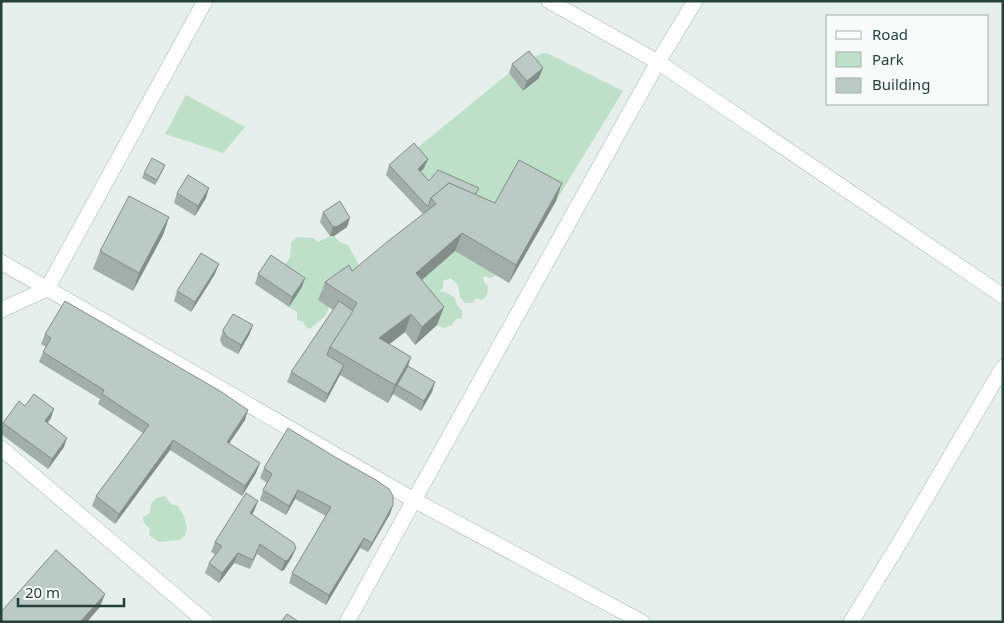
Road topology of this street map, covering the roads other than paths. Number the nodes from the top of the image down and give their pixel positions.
1 (205, 1) edge
2 (549, 1) edge
3 (695, 1) edge
4 (658, 62) junction
5 (1, 262) edge
6 (46, 289) junction
7 (1003, 296) edge
8 (1, 310) edge
9 (1003, 368) edge
10 (1, 448) edge
11 (414, 500) junction
12 (206, 622) edge
13 (347, 622) edge
14 (642, 622) edge
15 (851, 622) edge

1 - 6 street
2 - 4 street
3 - 4 street
4 - 7 street
4 - 11 street
5 - 6 street
6 - 8 street
6 - 11 street
9 - 15 street
10 - 12 street
11 - 13 street
11 - 14 street

